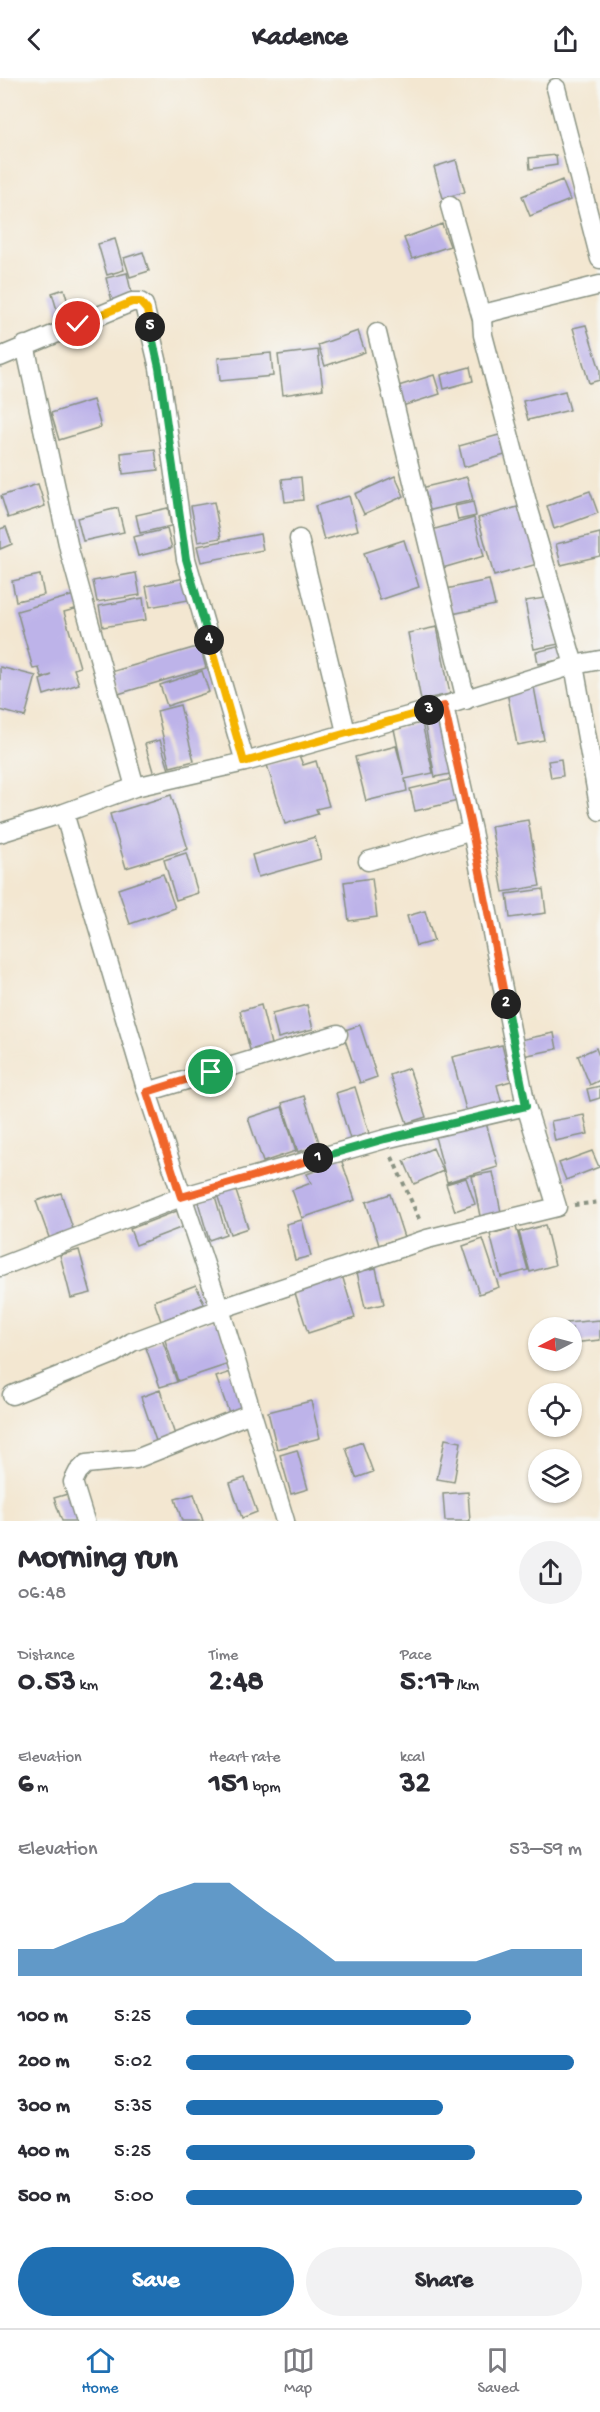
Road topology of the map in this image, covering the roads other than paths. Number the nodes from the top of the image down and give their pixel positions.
1 (556, 88) dead end
2 (450, 206) dead end
3 (600, 259) edge
4 (600, 285) edge
5 (482, 319) junction
6 (378, 333) dead end
7 (25, 345) junction
8 (0, 357) edge
9 (299, 539) dead end
10 (600, 660) edge
11 (574, 665) junction
12 (466, 700) junction
13 (444, 706) junction
14 (346, 732) junction
15 (244, 762) junction
16 (135, 787) junction
17 (600, 811) edge
18 (64, 813) junction
19 (472, 831) junction
20 (0, 833) edge
21 (368, 861) dead end
22 (338, 1034) dead end
23 (147, 1092) junction
24 (526, 1106) junction
25 (181, 1197) junction
26 (0, 1267) edge
27 (220, 1309) junction
28 (12, 1395) dead end
29 (251, 1413) junction
30 (85, 1521) edge
31 (285, 1521) edge

1 - 3 street
2 - 5 street
4 - 5 street
5 - 11 street
6 - 12 street
7 - 8 street
7 - 15 street
7 - 16 street
9 - 14 street
10 - 11 street
11 - 12 street
11 - 17 street
12 - 13 street
13 - 14 street
13 - 19 street
14 - 15 street
15 - 16 street
16 - 18 street
18 - 20 street
18 - 23 street
19 - 21 street
19 - 24 street
22 - 23 street
23 - 25 street
24 - 25 street
24 - 27 street
25 - 26 street
25 - 27 street
27 - 28 street
27 - 29 street
29 - 30 street
29 - 31 street

